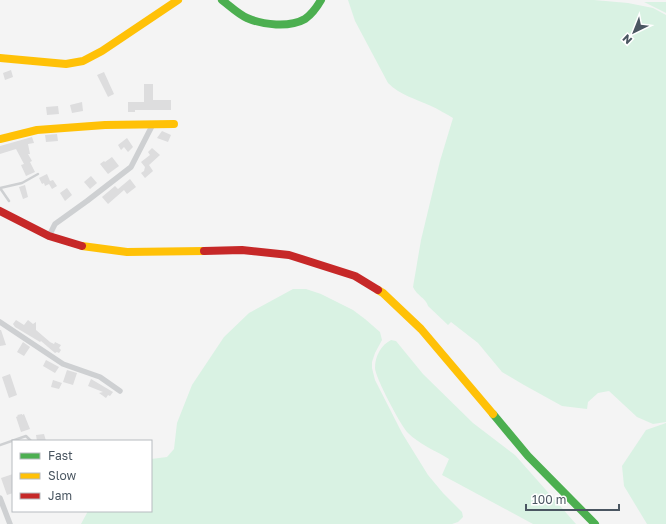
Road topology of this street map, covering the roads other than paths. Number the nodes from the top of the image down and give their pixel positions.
1 (178, 0) edge
2 (222, 0) edge
3 (321, 0) edge
4 (0, 58) edge
5 (153, 124) junction
6 (174, 124) dead end
7 (0, 139) edge
8 (38, 174) dead end
9 (0, 188) edge
10 (9, 201) dead end
11 (0, 211) edge
12 (49, 236) junction
13 (0, 322) edge
14 (120, 391) dead end
15 (14, 440) edge
16 (30, 440) edge
17 (12, 441) edge
18 (0, 445) edge
19 (0, 498) edge
20 (10, 524) edge
21 (595, 524) edge

1 - 4 street
2 - 3 street
5 - 6 street
5 - 7 street
5 - 12 street
8 - 9 lane
9 - 10 lane
11 - 12 street
12 - 21 street
13 - 14 street
15 - 16 lane
17 - 18 lane
19 - 20 street

